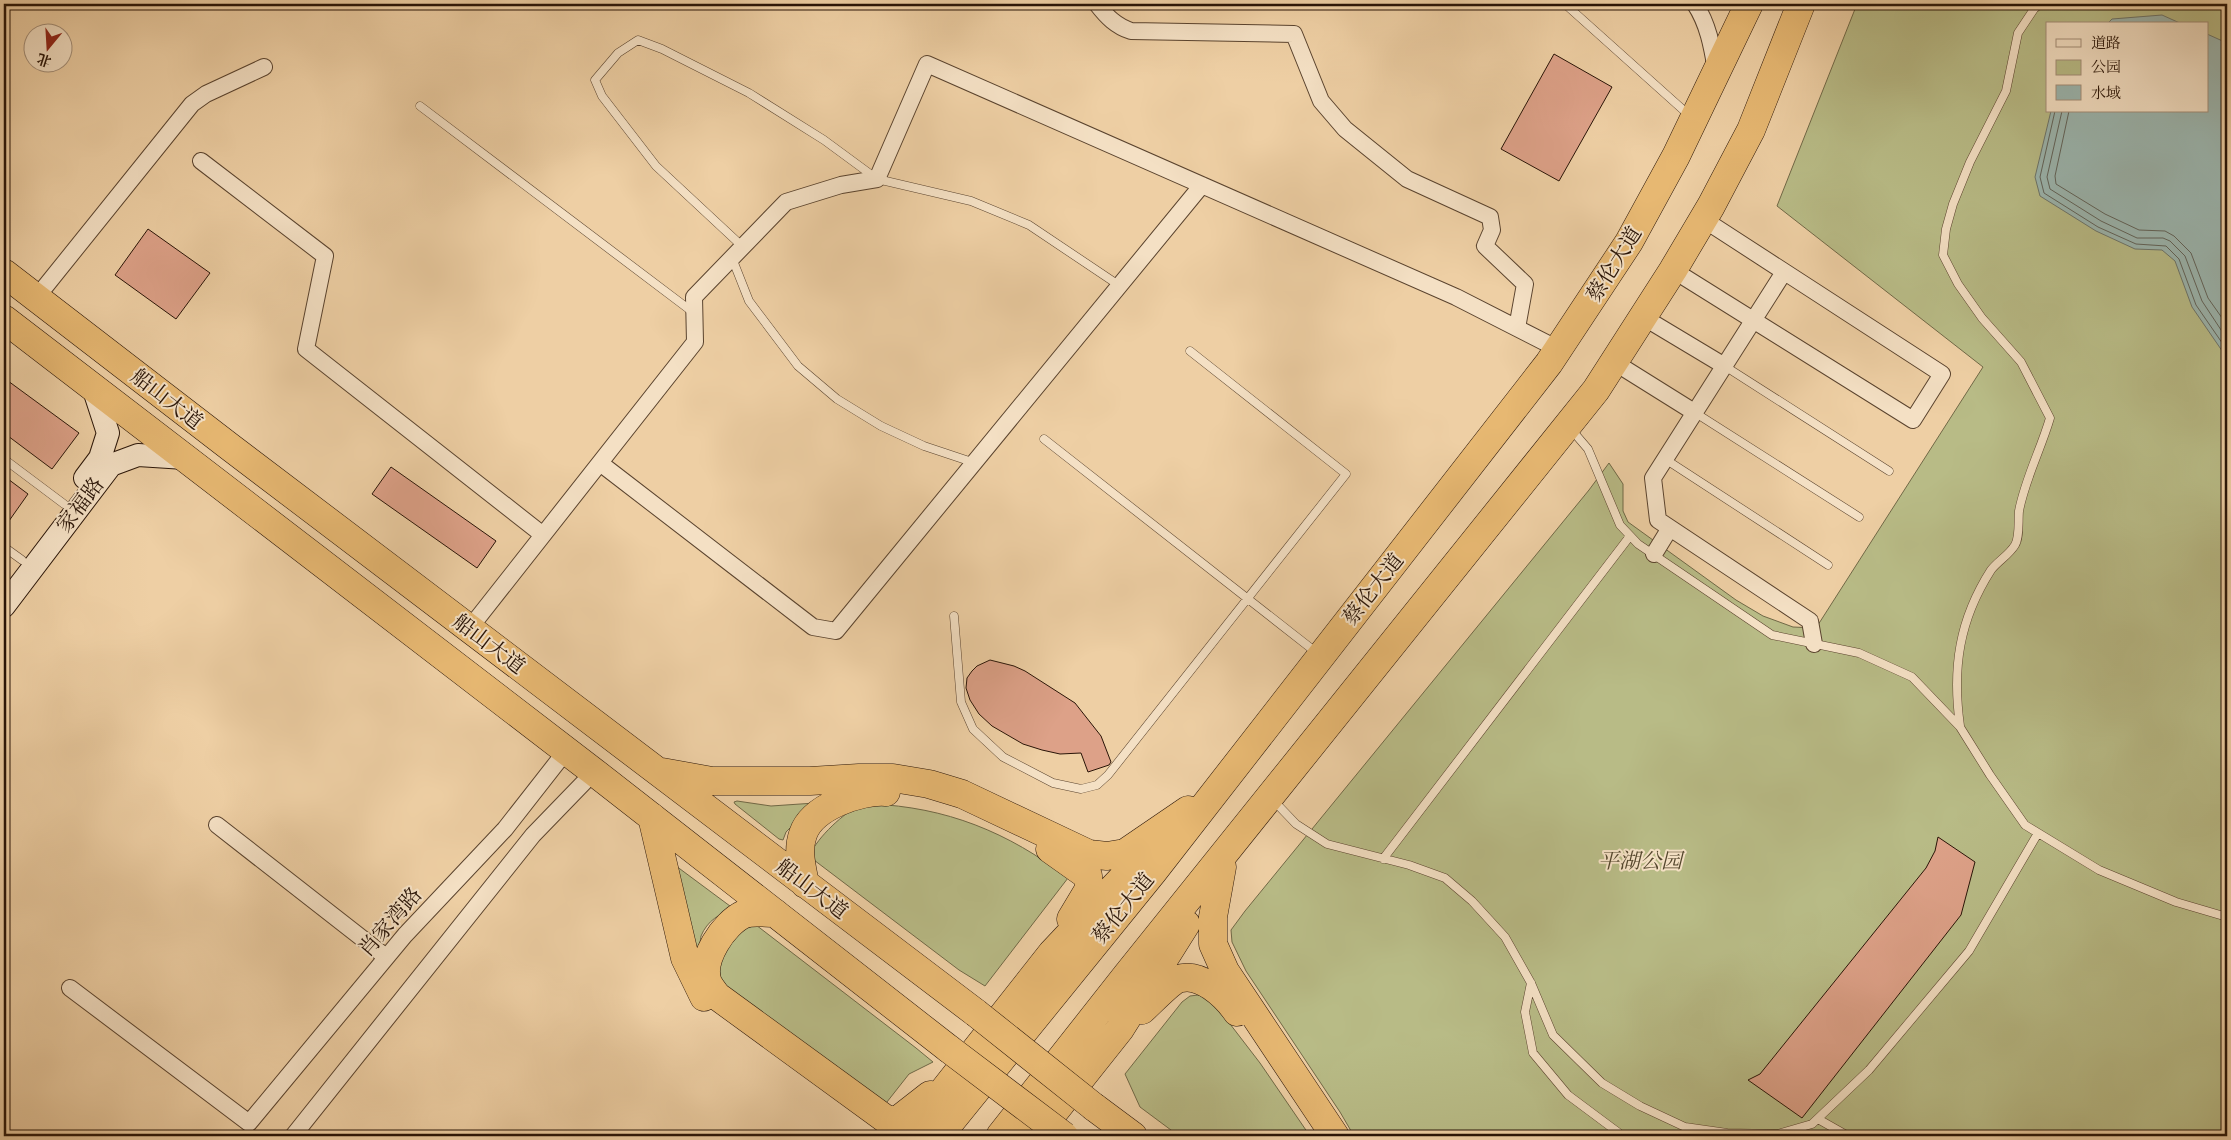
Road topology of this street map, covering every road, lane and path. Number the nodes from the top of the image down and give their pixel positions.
1 (1098, 4) edge
2 (1565, 4) edge
3 (1695, 4) edge
4 (1749, 4) edge
5 (1801, 4) edge
6 (2040, 4) edge
7 (264, 67) dead end
8 (1716, 72) junction
9 (420, 106) dead end
10 (1693, 119) junction
11 (202, 161) dead end
12 (877, 179) junction
13 (1202, 185) junction
14 (1703, 219) junction
15 (738, 252) junction
16 (1673, 270) junction
17 (4, 272) edge
18 (1784, 272) junction
19 (1120, 286) junction
20 (36, 298) junction
21 (696, 314) junction
22 (1643, 317) junction
23 (4, 319) edge
24 (1753, 320) junction
25 (1517, 328) junction
26 (1558, 349) junction
27 (1190, 351) dead end
28 (1614, 362) junction
29 (1724, 365) junction
30 (94, 390) junction
31 (1694, 412) junction
32 (1568, 426) junction
33 (1044, 439) dead end
34 (185, 458) junction
35 (4, 459) edge
36 (1665, 459) junction
37 (600, 463) junction
38 (974, 463) junction
39 (1889, 471) dead end
40 (64, 504) junction
41 (1859, 517) dead end
42 (1670, 528) junction
43 (543, 535) junction
44 (1630, 536) junction
45 (4, 547) edge
46 (1654, 554) junction
47 (22, 560) junction
48 (1828, 565) dead end
49 (4, 584) edge
50 (1247, 599) junction
51 (4, 606) edge
52 (954, 616) dead end
53 (469, 629) junction
54 (1814, 644) junction
55 (1321, 656) junction
56 (1960, 727) junction
57 (1255, 740) junction
58 (566, 751) junction
59 (594, 772) junction
60 (657, 772) junction
61 (1262, 806) junction
62 (1188, 810) junction
63 (652, 817) junction
64 (217, 825) dead end
65 (2038, 833) junction
66 (1383, 859) junction
67 (1222, 867) junction
68 (805, 884) junction
69 (775, 913) junction
70 (2227, 917) edge
71 (1052, 953) junction
72 (386, 957) junction
73 (1531, 983) junction
74 (70, 988) dead end
75 (1120, 1029) junction
76 (954, 1061) junction
77 (1818, 1119) junction
78 (1760, 1135) edge
79 (293, 1136) edge
80 (881, 1136) edge
81 (912, 1136) edge
82 (938, 1136) edge
83 (1000, 1136) edge
84 (1034, 1136) edge
85 (1064, 1136) edge
86 (1133, 1136) edge
87 (1320, 1136) edge
88 (1335, 1136) edge
89 (1623, 1136) edge
90 (1848, 1136) edge

1 - 25 street
2 - 10 lane
3 - 8 street
4 - 8 highway, 蔡伦大道
5 - 14 highway, 蔡伦大道
6 - 56 lane
7 - 20 street
8 - 10 highway, 蔡伦大道
9 - 21 lane
10 - 26 highway, 蔡伦大道
11 - 43 street
12 - 13 street
12 - 15 street
12 - 15 lane
12 - 19 lane
13 - 19 street
13 - 25 street
14 - 16 highway, 蔡伦大道
14 - 18 street
15 - 21 street
15 - 38 lane
16 - 22 highway, 蔡伦大道
16 - 24 street
17 - 20 highway, 船山大道
18 - 24 street
18 - 24 street
19 - 38 street
20 - 53 highway, 船山大道
21 - 37 street
22 - 28 highway, 蔡伦大道
22 - 29 street
23 - 30 highway, 船山大道
24 - 29 street
25 - 26 street
26 - 55 highway, 蔡伦大道
27 - 50 lane
28 - 31 street
28 - 32 highway, 蔡伦大道
29 - 31 street
29 - 39 lane
30 - 34 highway, 船山大道
30 - 40 street, 家福路
31 - 36 street
31 - 41 lane
32 - 44 lane
32 - 61 highway, 蔡伦大道
33 - 50 lane
34 - 51 street, 家福路
34 - 58 highway, 船山大道
35 - 40 lane
36 - 42 street
36 - 48 lane
37 - 38 street
37 - 43 street
40 - 47 street, 家福路
42 - 46 street
42 - 54 street
43 - 53 street
44 - 46 lane
44 - 66 lane
45 - 47 lane
46 - 54 lane
47 - 49 street, 家福路
50 - 52 lane
50 - 55 lane
53 - 60 highway, 船山大道
54 - 56 lane
55 - 57 highway, 蔡伦大道
56 - 65 lane
57 - 62 highway
57 - 82 highway, 蔡伦大道
58 - 59 highway, 船山大道
58 - 72 street, 肖家湾路
59 - 63 highway, 船山大道
59 - 79 street
60 - 62 highway
60 - 68 highway, 船山大道
61 - 66 lane
61 - 67 highway, 蔡伦大道
61 - 83 highway, 蔡伦大道
62 - 71 highway
63 - 69 highway, 船山大道
63 - 80 highway
64 - 72 street
65 - 70 lane
65 - 77 lane
66 - 73 lane
67 - 75 highway, 蔡伦大道
67 - 88 highway
68 - 71 highway
68 - 86 highway, 船山大道, bridge
69 - 76 highway, 船山大道
69 - 76 highway
71 - 76 highway
72 - 74 street, 肖家湾路
73 - 78 lane
73 - 89 lane
75 - 84 highway, 蔡伦大道
75 - 87 highway
76 - 81 highway
76 - 85 highway, 船山大道, bridge
77 - 78 lane
77 - 90 lane

